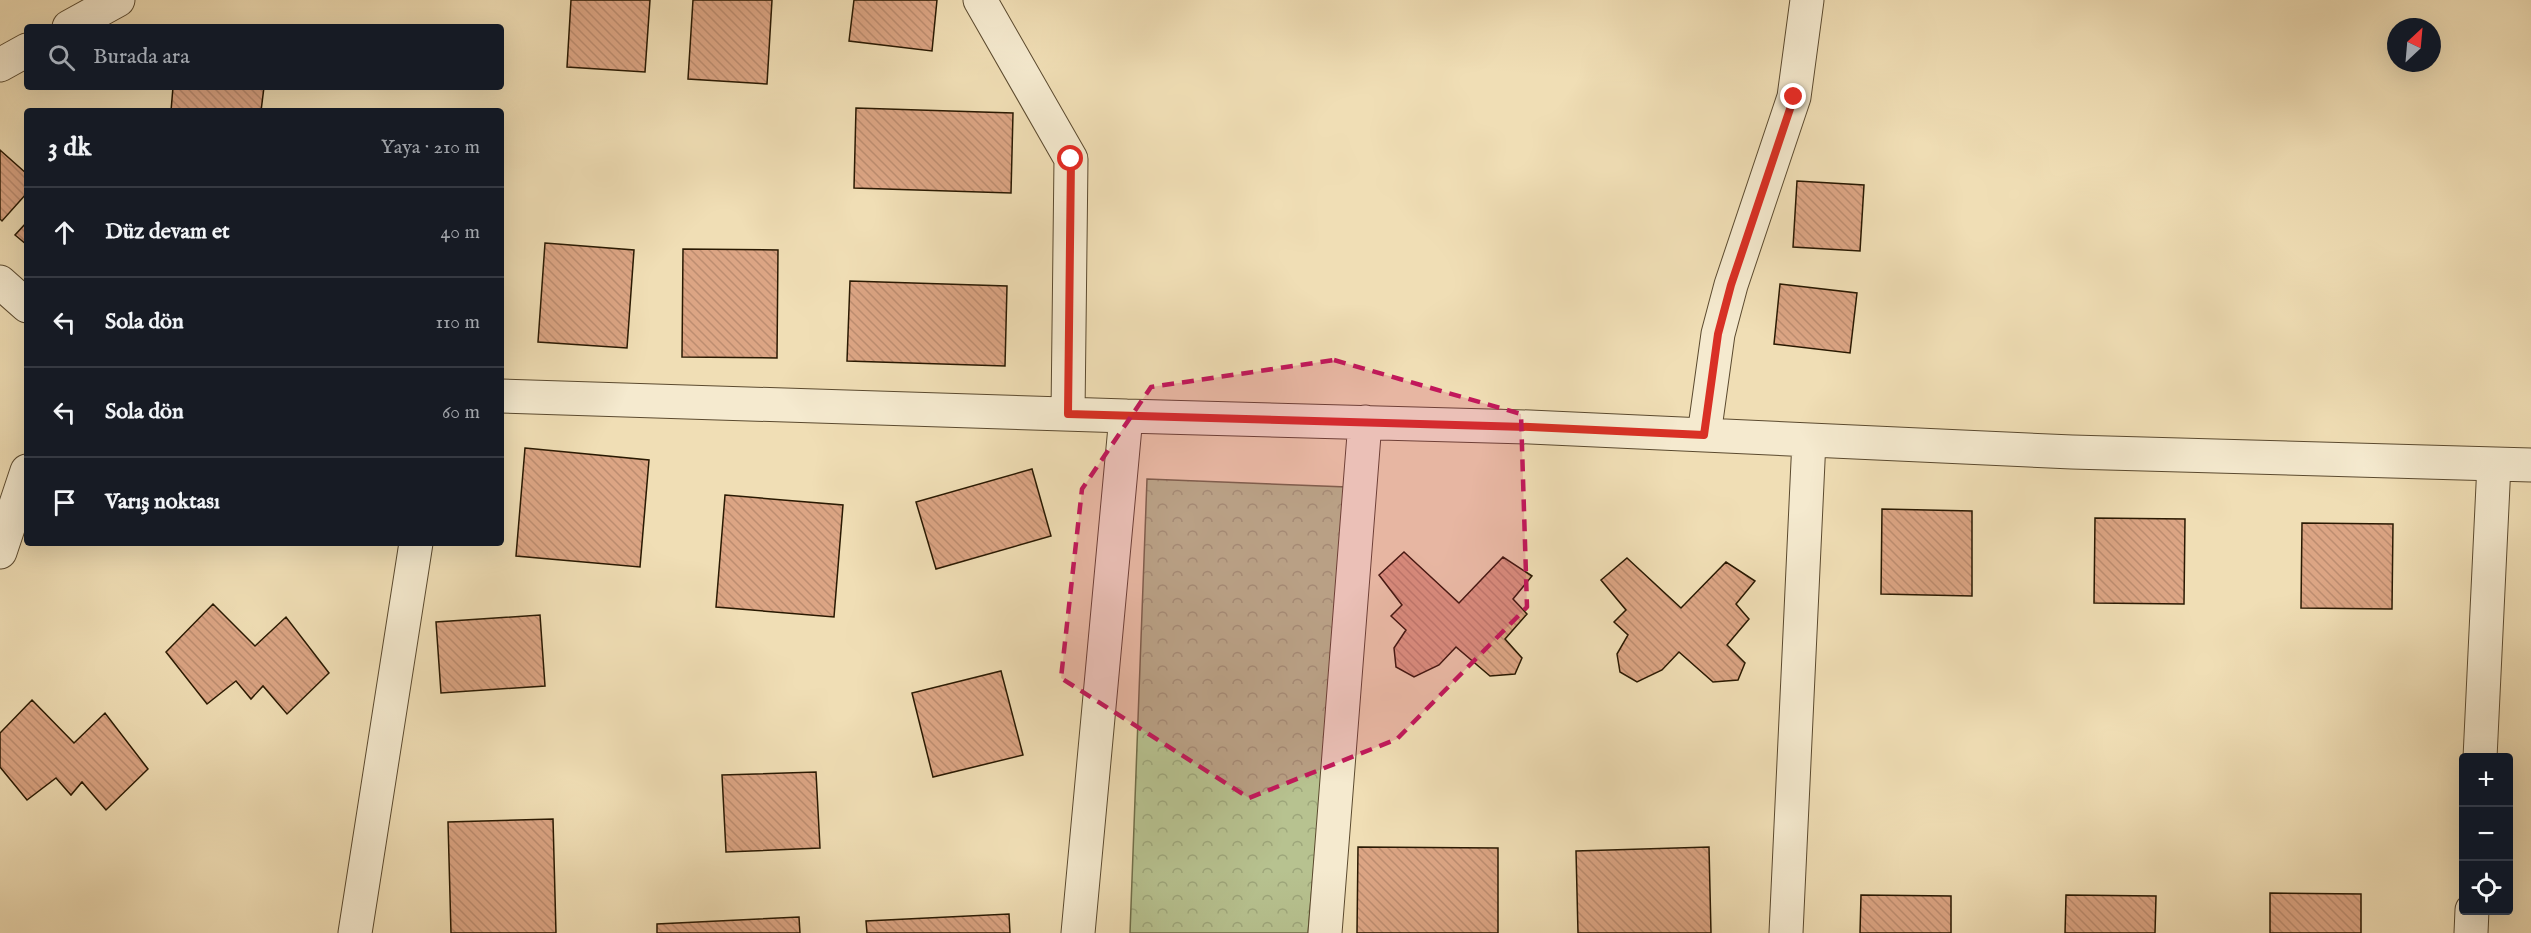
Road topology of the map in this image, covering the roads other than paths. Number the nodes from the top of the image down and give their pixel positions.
1 (117, 0) edge
2 (980, 0) edge
3 (1807, 0) edge
4 (74, 24) edge
5 (24, 52) edge
6 (0, 65) edge
7 (0, 282) edge
8 (24, 303) edge
9 (504, 396) edge
10 (1068, 414) junction
11 (1126, 416) junction
12 (1365, 422) junction
13 (1704, 435) junction
14 (1809, 440) junction
15 (2494, 464) junction
16 (2531, 465) edge
17 (24, 480) edge
18 (416, 546) edge
19 (0, 552) edge
20 (2480, 753) edge
21 (2472, 915) edge
22 (355, 933) edge
23 (1078, 933) edge
24 (1325, 933) edge
25 (1786, 933) edge
26 (2471, 933) edge

1 - 4 street
2 - 10 street
3 - 13 street
5 - 6 street
7 - 8 street
9 - 10 street
10 - 11 street
11 - 12 street
11 - 23 street
12 - 13 street
12 - 24 street
13 - 14 street
14 - 15 street
14 - 25 street
15 - 16 street
15 - 20 street
17 - 19 street
18 - 22 street
21 - 26 street

